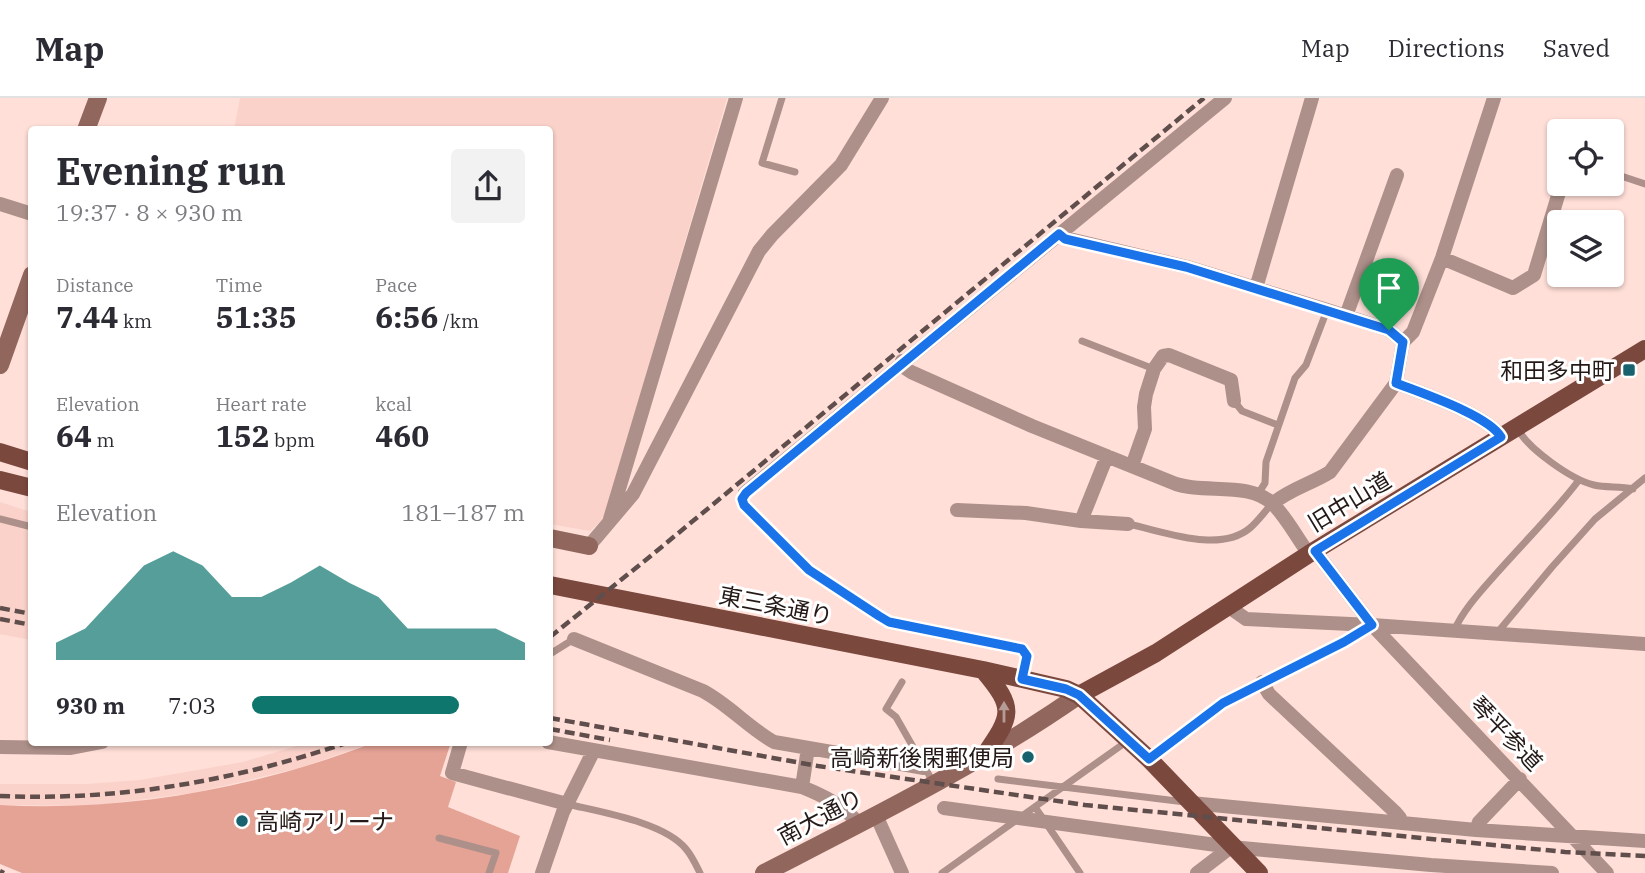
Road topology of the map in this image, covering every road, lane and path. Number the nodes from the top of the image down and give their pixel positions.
1 (98, 98) edge
2 (736, 98) edge
3 (782, 98) edge
4 (882, 98) edge
5 (1225, 98) edge
6 (1312, 98) edge
7 (1494, 98) edge
8 (88, 126) edge
9 (795, 172) dead end
10 (1397, 175) dead end
11 (1624, 177) edge
12 (1645, 184) edge
13 (1558, 196) edge
14 (0, 204) edge
15 (28, 213) edge
16 (1059, 234) junction
17 (1442, 258) junction
18 (28, 286) edge
19 (1256, 288) junction
20 (1327, 310) junction
21 (1346, 316) junction
22 (1082, 341) dead end
23 (1403, 342) junction
24 (1645, 349) edge
25 (902, 361) junction
26 (0, 365) edge
27 (1154, 369) junction
28 (1396, 383) junction
29 (1234, 401) joint
30 (1278, 425) junction
31 (1509, 433) junction
32 (0, 453) edge
33 (1107, 456) junction
34 (28, 461) edge
35 (1132, 466) junction
36 (1645, 478) edge
37 (0, 480) edge
38 (1579, 480) junction
39 (28, 487) edge
40 (1633, 489) junction
41 (746, 493) joint
42 (1258, 495) junction
43 (1272, 504) junction
44 (957, 510) dead end
45 (0, 519) edge
46 (1081, 521) junction
47 (1128, 524) joint
48 (28, 526) edge
49 (607, 527) junction
50 (553, 539) edge
51 (589, 545) joint
52 (1312, 552) junction
53 (553, 586) edge
54 (1229, 607) junction
55 (1372, 625) junction
56 (1454, 631) junction
57 (1497, 633) junction
58 (574, 639) joint
59 (1645, 644) edge
60 (553, 652) edge
61 (982, 670) junction
62 (1022, 679) junction
63 (902, 682) dead end
64 (1262, 682) junction
65 (1079, 695) junction
66 (1128, 740) junction
67 (553, 743) edge
68 (81, 746) edge
69 (460, 746) edge
70 (0, 747) edge
71 (808, 748) junction
72 (594, 750) junction
73 (984, 756) junction
74 (1149, 759) junction
75 (929, 776) junction
76 (998, 779) dead end
77 (1520, 779) junction
78 (1063, 786) junction
79 (802, 787) junction
80 (1191, 803) junction
81 (567, 804) junction
82 (1035, 807) junction
83 (944, 808) dead end
84 (876, 815) junction
85 (1018, 819) junction
86 (1046, 823) junction
87 (1401, 823) junction
88 (859, 824) junction
89 (1476, 830) junction
90 (1572, 836) junction
91 (439, 838) dead end
92 (1645, 841) edge
93 (1231, 847) junction
94 (1430, 869) edge
95 (489, 873) edge
96 (542, 873) edge
97 (700, 873) edge
98 (764, 873) edge
99 (902, 873) edge
100 (942, 873) edge
101 (1080, 873) edge
102 (1197, 873) edge
103 (1259, 873) edge
104 (1552, 873) edge
105 (1607, 873) edge

1 - 8 main road
2 - 49 street
3 - 9 lane
4 - 49 street
5 - 16 street
6 - 19 street
7 - 17 street
10 - 21 street
11 - 12 lane
13 - 17 street
14 - 15 street
16 - 19 street
16 - 25 street
17 - 23 street
18 - 26 main road
19 - 20 street
20 - 21 street
20 - 30 lane
21 - 23 street
22 - 27 lane
23 - 28 street
24 - 31 main road, 旧中山道
25 - 33 street
25 - 41 street
27 - 29 street
27 - 35 street
28 - 31 street
28 - 43 street
29 - 30 lane
30 - 42 lane
31 - 38 lane
31 - 52 main road, 旧中山道
32 - 34 main road
33 - 35 street
33 - 46 street
35 - 42 street
36 - 40 lane
37 - 39 main road
38 - 40 lane
38 - 56 lane
40 - 57 lane
41 - 62 lane
42 - 43 street
43 - 47 lane
43 - 52 street, 琴平参道
44 - 46 street
45 - 48 lane
46 - 47 street
49 - 51 street
50 - 51 main road
52 - 54 main road, 旧中山道
52 - 55 street, 琴平参道
53 - 61 main road, 東三条通り
54 - 55 street
54 - 65 main road, 旧中山道
55 - 56 street
55 - 64 lane
55 - 77 street, 琴平参道
56 - 57 street
57 - 59 street
58 - 60 lane
58 - 71 street
61 - 62 main road, 東三条通り
73 -> 61 main road
62 - 65 main road, 東三条通り
63 - 75 lane
64 - 74 lane
64 - 87 street
65 - 66 main road
65 - 73 main road, 南大通り
66 - 74 main road
66 - 78 lane
67 - 72 street
68 - 70 street
69 - 81 street
71 - 75 street
71 - 79 street
72 - 79 street
72 - 81 street
73 - 75 main road, 南大通り
74 - 80 main road
75 - 84 main road, 南大通り
76 - 78 lane
77 - 89 street
77 - 90 street, 琴平参道
78 - 80 lane
78 - 82 lane
79 - 88 street
80 - 87 street
80 - 93 main road
81 - 96 street
81 - 97 lane
82 - 85 lane
82 - 86 lane
83 - 85 street
84 - 88 main road, 南大通り
84 - 99 street
85 - 86 street
85 - 100 lane
86 - 93 street
86 - 101 lane
87 - 89 street
88 - 98 main road, 南大通り
89 - 90 street
90 - 92 street
90 - 105 street, 琴平参道
91 - 95 lane
93 - 94 street
93 - 102 street
93 - 103 main road
94 - 104 street

